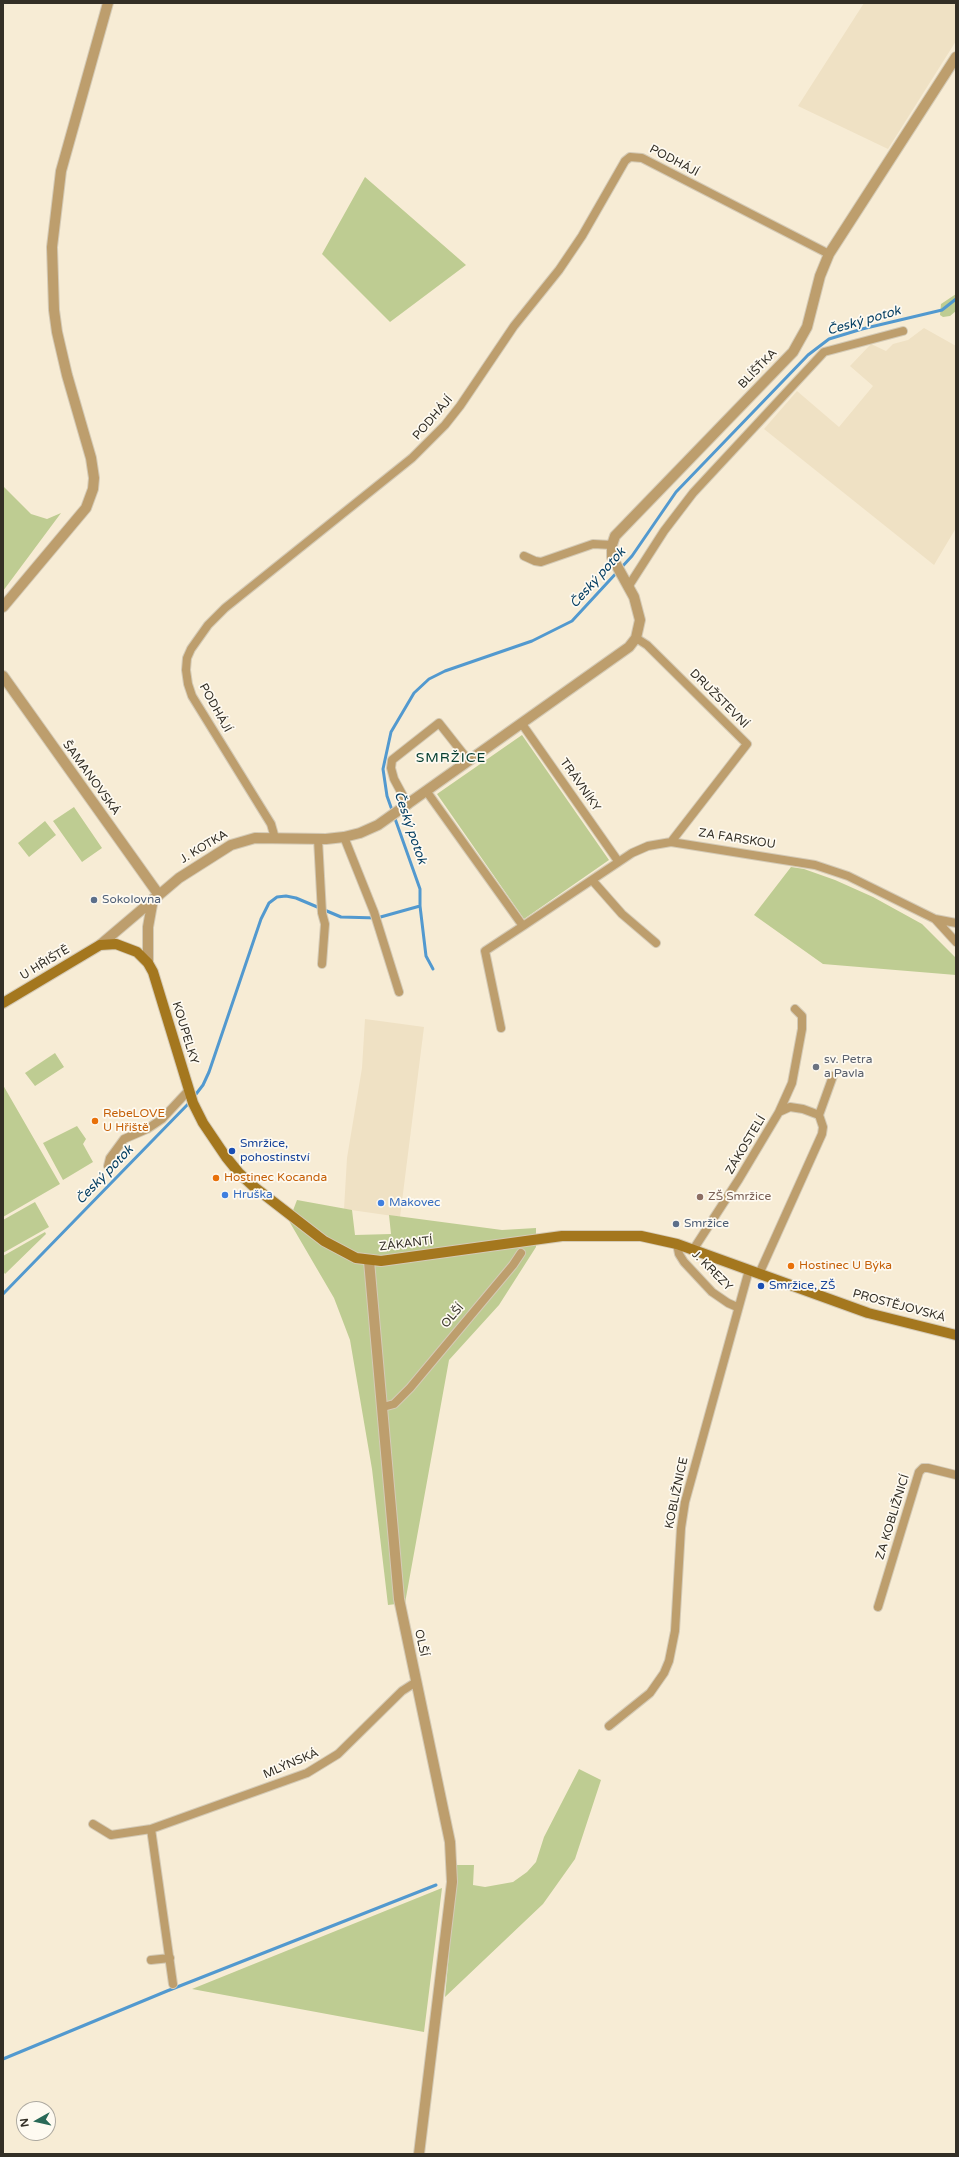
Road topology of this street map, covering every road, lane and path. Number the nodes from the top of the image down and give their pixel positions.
1 (108, 3) edge
2 (956, 57) edge
3 (829, 254) junction
4 (903, 331) dead end
5 (612, 545) junction
6 (524, 556) dead end
7 (626, 583) junction
8 (3, 607) edge
9 (636, 638) junction
10 (3, 676) edge
11 (522, 724) junction
12 (469, 761) junction
13 (427, 792) junction
14 (405, 807) junction
15 (344, 837) junction
16 (275, 838) junction
17 (318, 839) junction
18 (671, 842) junction
19 (618, 861) junction
20 (592, 880) junction
21 (156, 897) junction
22 (935, 919) junction
23 (956, 923) edge
24 (523, 926) junction
25 (956, 942) edge
26 (656, 943) dead end
27 (100, 945) junction
28 (148, 964) junction
29 (322, 964) dead end
30 (399, 992) dead end
31 (3, 1003) edge
32 (795, 1009) dead end
33 (501, 1028) dead end
34 (833, 1076) dead end
35 (189, 1092) junction
36 (197, 1111) joint
37 (779, 1112) junction
38 (819, 1115) junction
39 (108, 1166) dead end
40 (677, 1244) junction
41 (693, 1250) junction
42 (521, 1253) dead end
43 (369, 1261) junction
44 (749, 1270) junction
45 (759, 1274) junction
46 (737, 1307) junction
47 (956, 1335) edge
48 (383, 1407) junction
49 (956, 1475) edge
50 (878, 1606) dead end
51 (416, 1682) junction
52 (609, 1726) dead end
53 (93, 1824) dead end
54 (151, 1830) junction
55 (170, 1958) junction
56 (151, 1960) dead end
57 (173, 1984) dead end
58 (419, 2154) edge

1 - 8 street
2 - 3 street, BLÍŠŤKA
3 - 5 street, BLÍŠŤKA
3 - 16 street, PODHÁJÍ
4 - 7 street
5 - 6 street
5 - 7 street
7 - 9 street
9 - 11 street
9 - 18 street, DRUŽSTEVNÍ
10 - 21 street, ŠAMANOVSKÁ
11 - 12 street
11 - 19 street, TRÁVNÍKY
12 - 13 street
12 - 14 street
13 - 14 street
13 - 24 street
14 - 15 street
15 - 17 street
15 - 30 street
16 - 17 street, J. KOTKA
16 - 21 street, J. KOTKA
17 - 29 street
18 - 19 street, ZA FARSKOU
18 - 22 street, ZA FARSKOU
19 - 20 street, ZA FARSKOU
20 - 24 street
20 - 26 street
21 - 27 street
21 - 28 street, KOUPELKY
22 - 23 street
22 - 25 street, ZA FARSKOU
24 - 33 street
27 - 28 main road, KOUPELKY
27 - 31 main road, U HŘIŠTĚ
28 - 35 main road, KOUPELKY
32 - 37 street, ZÁKOSTELÍ
34 - 38 street
35 - 36 main road, KOUPELKY
35 - 39 street
36 - 43 main road, ZÁKANTÍ
37 - 38 street, ZÁKOSTELÍ
37 - 41 street, ZÁKOSTELÍ
38 - 45 street
40 - 41 main road, PROSTĚJOVSKÁ
40 - 43 main road, ZÁKANTÍ
40 - 46 street, J. KREZY
41 - 44 main road, PROSTĚJOVSKÁ
42 - 48 street, OLŠÍ
43 - 48 street, OLŠÍ
44 - 45 main road, PROSTĚJOVSKÁ
44 - 46 street, KOBLIŽNICE
45 - 47 main road, PROSTĚJOVSKÁ
46 - 52 street, KOBLIŽNICE
48 - 51 street, OLŠÍ
49 - 50 street, ZA KOBLIŽNICÍ
51 - 54 street, MLÝNSKÁ
51 - 58 street, OLŠÍ
53 - 54 street, MLÝNSKÁ
54 - 55 street
55 - 56 street
55 - 57 street

